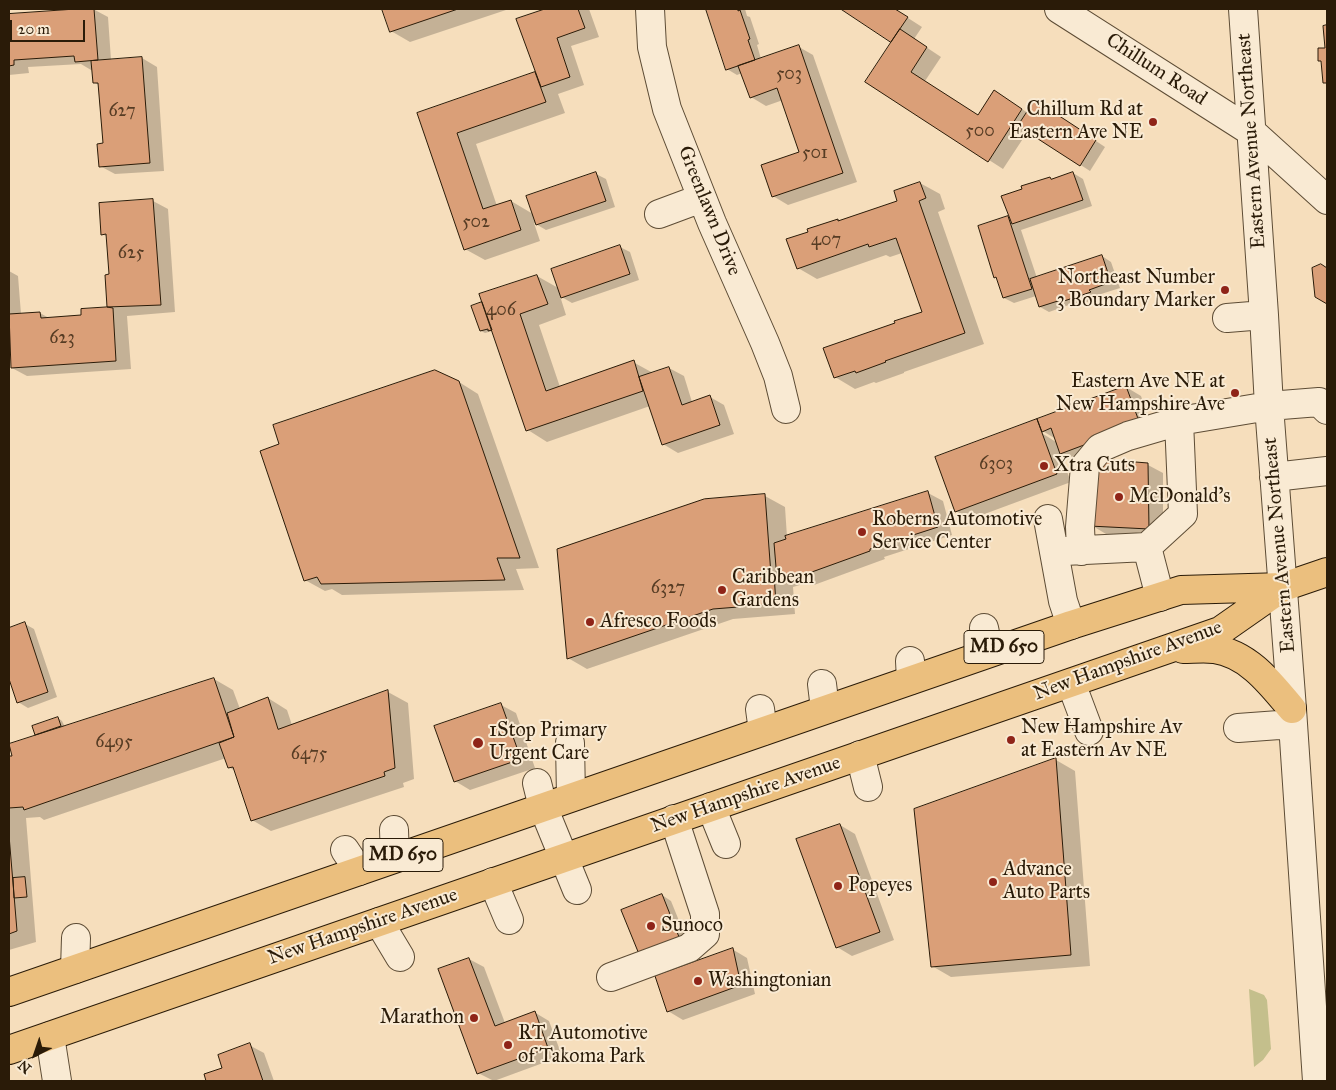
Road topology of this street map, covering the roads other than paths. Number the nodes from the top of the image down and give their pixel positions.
1 (650, 9) edge
2 (1059, 9) edge
3 (1243, 9) edge
4 (1252, 132) junction
5 (702, 198) junction
6 (1327, 200) edge
7 (659, 214) dead end
8 (1264, 315) junction
9 (1227, 318) dead end
10 (1269, 406) junction
11 (786, 409) dead end
12 (1327, 410) edge
13 (1179, 421) junction
14 (1327, 471) edge
15 (1274, 477) junction
16 (1048, 518) dead end
17 (1147, 547) junction
18 (1054, 551) junction
19 (1081, 551) junction
20 (1327, 572) edge
21 (1283, 587) junction
22 (1214, 589) junction
23 (1160, 597) junction
24 (1071, 624) junction
25 (1225, 628) junction
26 (1169, 648) junction
27 (1071, 682) junction
28 (1293, 716) junction
29 (1238, 728) dead end
30 (1089, 731) dead end
31 (570, 743) dead end
32 (860, 755) junction
33 (868, 787) dead end
34 (540, 795) junction
35 (571, 797) junction
36 (711, 807) junction
37 (674, 820) junction
38 (394, 830) dead end
39 (726, 844) dead end
40 (395, 858) junction
41 (563, 858) junction
42 (493, 882) junction
43 (577, 890) dead end
44 (509, 920) dead end
45 (379, 922) junction
46 (76, 938) dead end
47 (400, 957) dead end
48 (75, 969) junction
49 (610, 977) dead end
50 (9, 992) edge
51 (1319, 1006) edge
52 (50, 1036) junction
53 (9, 1050) edge
54 (1327, 1080) edge
55 (57, 1081) edge
56 (1317, 1081) edge

1 - 5 street, Greenlawn Drive
2 - 4 street, Chillum Road
3 - 4 street, Eastern Avenue Northeast
4 - 6 street, Chillum Road
4 - 8 street, Eastern Avenue Northeast
5 - 7 street
5 - 11 street, Greenlawn Drive
8 - 9 street
8 - 10 street, Eastern Avenue Northeast
10 - 12 street
10 - 13 street
10 - 15 street, Eastern Avenue Northeast
13 - 17 street
13 - 19 street
14 - 15 street
15 - 21 street, Eastern Avenue Northeast
16 - 18 street
17 - 19 street
17 - 23 street
18 - 19 street
18 - 24 street
20 - 21 main road
21 - 22 main road, New Hampshire Avenue / MD 650
21 - 25 main road, New Hampshire Avenue / MD 650
21 - 28 street, Eastern Avenue Northeast
22 - 23 main road, New Hampshire Avenue / MD 650
22 - 25 main road
23 - 24 main road, New Hampshire Avenue / MD 650
24 - 35 main road, New Hampshire Avenue / MD 650
25 - 26 main road, New Hampshire Avenue / MD 650
26 - 27 main road, New Hampshire Avenue / MD 650
26 - 28 main road
27 - 30 street
27 - 32 main road, New Hampshire Avenue / MD 650
28 - 29 street
28 - 51 street, Eastern Avenue Northeast
31 - 35 street
32 - 33 street
32 - 36 main road, New Hampshire Avenue / MD 650
34 - 35 main road, New Hampshire Avenue / MD 650
34 - 40 main road, New Hampshire Avenue / MD 650
34 - 41 street
36 - 37 main road, New Hampshire Avenue / MD 650
36 - 39 street
37 - 41 main road, New Hampshire Avenue / MD 650
37 - 49 street
38 - 40 street
40 - 48 main road, New Hampshire Avenue / MD 650
41 - 42 main road, New Hampshire Avenue / MD 650
41 - 43 street
42 - 44 street
42 - 45 main road, New Hampshire Avenue / MD 650
45 - 47 street
45 - 52 main road, New Hampshire Avenue / MD 650
46 - 48 street
48 - 50 main road, New Hampshire Avenue / MD 650
51 - 56 street, Eastern Avenue Northeast
52 - 53 main road, New Hampshire Avenue / MD 650
52 - 55 street
54 - 56 street

